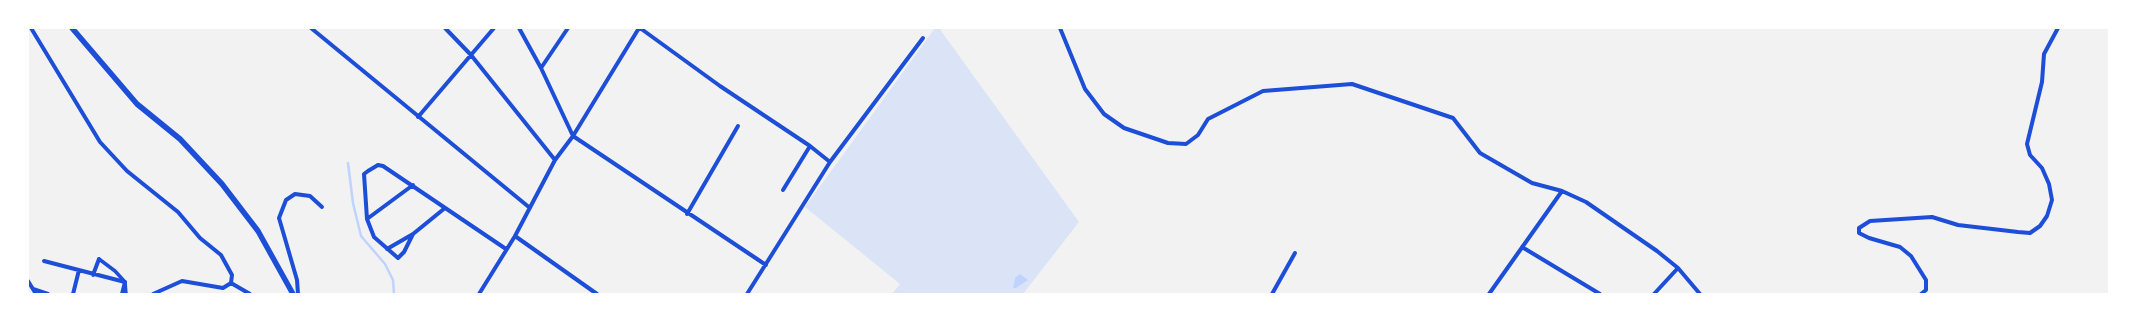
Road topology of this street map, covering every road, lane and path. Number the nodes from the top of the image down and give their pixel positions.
1 (31, 28) edge
2 (72, 28) edge
3 (312, 28) edge
4 (445, 28) edge
5 (494, 28) edge
6 (519, 28) edge
7 (568, 28) edge
8 (639, 28) edge
9 (1060, 28) edge
10 (2058, 28) edge
11 (923, 38) dead end
12 (470, 55) junction
13 (541, 68) junction
14 (418, 117) junction
15 (738, 126) dead end
16 (573, 136) junction
17 (810, 146) junction
18 (555, 160) junction
19 (830, 162) junction
20 (413, 184) junction
21 (782, 190) dead end
22 (1562, 191) junction
23 (322, 208) dead end
24 (445, 208) junction
25 (530, 208) junction
26 (687, 214) junction
27 (367, 219) junction
28 (413, 234) junction
29 (515, 236) junction
30 (1522, 247) junction
31 (386, 249) junction
32 (506, 249) junction
33 (1295, 253) dead end
34 (99, 259) joint
35 (44, 261) dead end
36 (766, 265) junction
37 (1678, 268) junction
38 (79, 270) junction
39 (93, 274) junction
40 (28, 282) edge
41 (125, 282) junction
42 (231, 283) junction
43 (33, 289) junction
44 (36, 294) edge
45 (48, 294) edge
46 (73, 294) edge
47 (122, 294) edge
48 (126, 294) edge
49 (153, 294) edge
50 (250, 294) edge
51 (293, 294) edge
52 (298, 294) edge
53 (479, 294) edge
54 (597, 294) edge
55 (748, 294) edge
56 (1272, 294) edge
57 (1488, 294) edge
58 (1600, 294) edge
59 (1654, 294) edge
60 (1700, 294) edge
61 (1921, 294) edge

1 - 42 street
2 - 51 street
3 - 14 street
4 - 12 street
5 - 12 street
6 - 13 street
7 - 13 street
8 - 16 street
8 - 17 street
9 - 22 street
10 - 61 street
11 - 19 street
12 - 14 street
12 - 18 street
13 - 16 street
14 - 25 street
15 - 26 street
16 - 18 street
16 - 26 street
17 - 19 street
17 - 21 street
18 - 25 street
19 - 36 street
20 - 24 street
20 - 27 street
20 - 27 street
22 - 30 street
22 - 37 street
23 - 52 street
24 - 28 street
24 - 32 street
25 - 29 street
26 - 36 street
27 - 31 street
28 - 31 street
28 - 31 street
29 - 32 street
29 - 54 street
30 - 57 street
30 - 58 street
32 - 53 street
33 - 56 street
34 - 39 street
34 - 41 street
35 - 38 street
36 - 55 street
37 - 59 street
37 - 60 street
38 - 39 street
38 - 46 street
39 - 41 street
40 - 43 street
41 - 47 street
41 - 48 street
42 - 49 street
42 - 50 street
43 - 44 street
43 - 45 street

